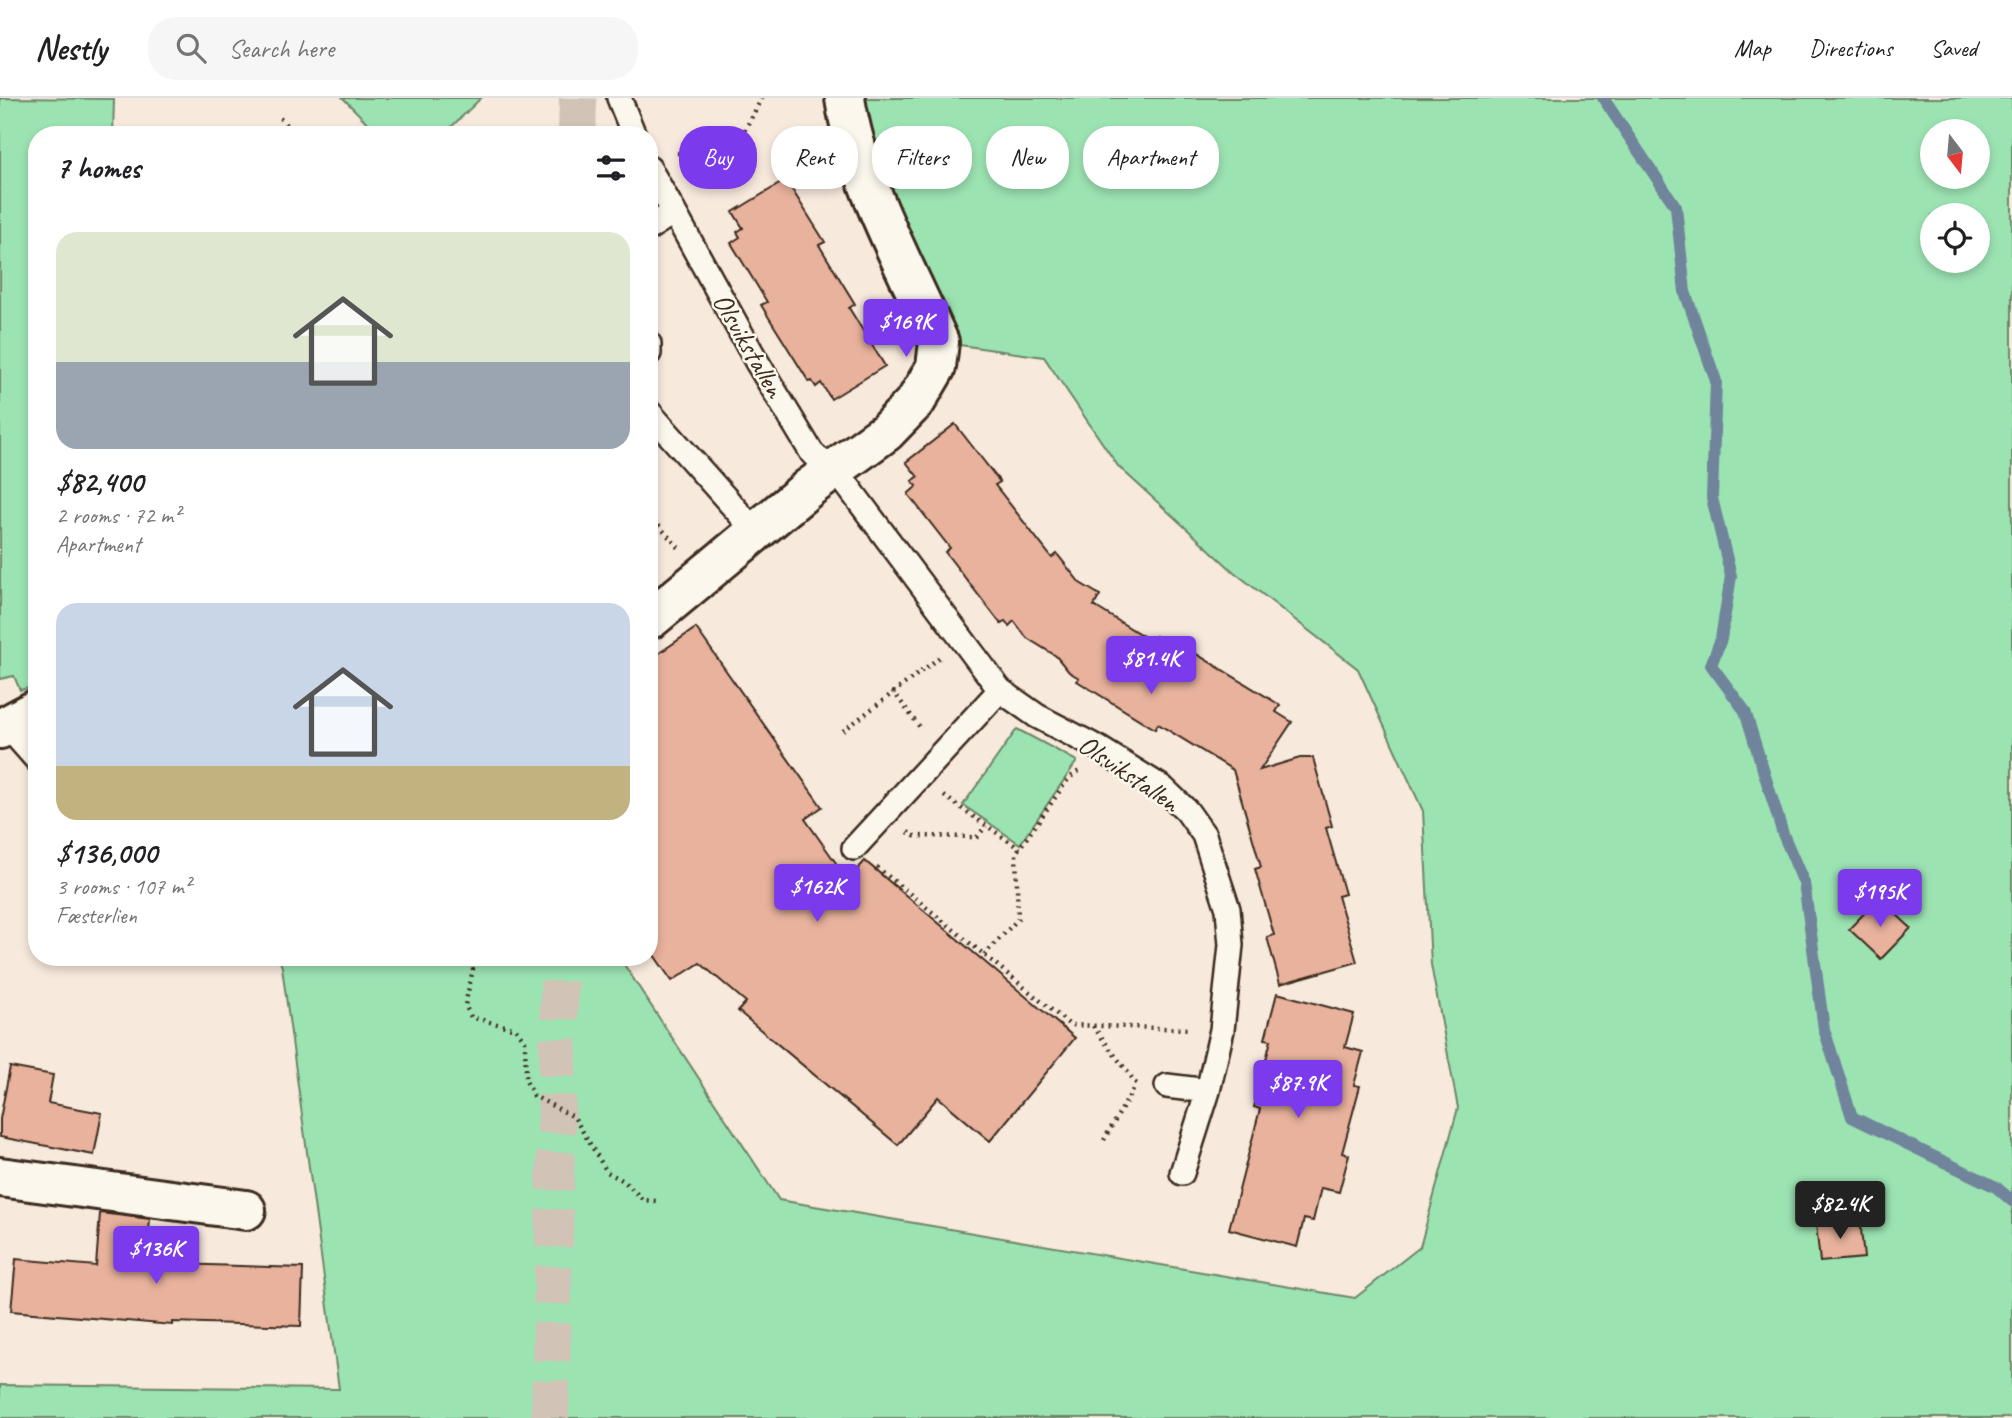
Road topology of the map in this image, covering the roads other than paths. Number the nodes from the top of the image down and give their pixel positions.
1 (619, 98) edge
2 (845, 98) edge
3 (630, 126) edge
4 (658, 163) edge
5 (674, 212) junction
6 (658, 222) edge
7 (658, 422) edge
8 (833, 472) junction
9 (755, 531) junction
10 (658, 613) edge
11 (1000, 690) junction
12 (15, 721) edge
13 (28, 744) edge
14 (854, 848) road end
15 (1167, 1086) road end
16 (1208, 1091) junction
17 (1182, 1173) dead end
18 (0, 1177) edge
19 (246, 1210) dead end

1 - 3 lane
2 - 8 street
4 - 5 lane, Olsvikstallen
5 - 6 lane
5 - 8 lane, Olsvikstallen
7 - 9 lane
8 - 9 street
8 - 11 lane, Olsvikstallen
9 - 10 street
11 - 14 lane
11 - 16 lane, Olsvikstallen
12 - 13 lane
15 - 16 lane
16 - 17 lane, Olsvikstallen
18 - 19 street

